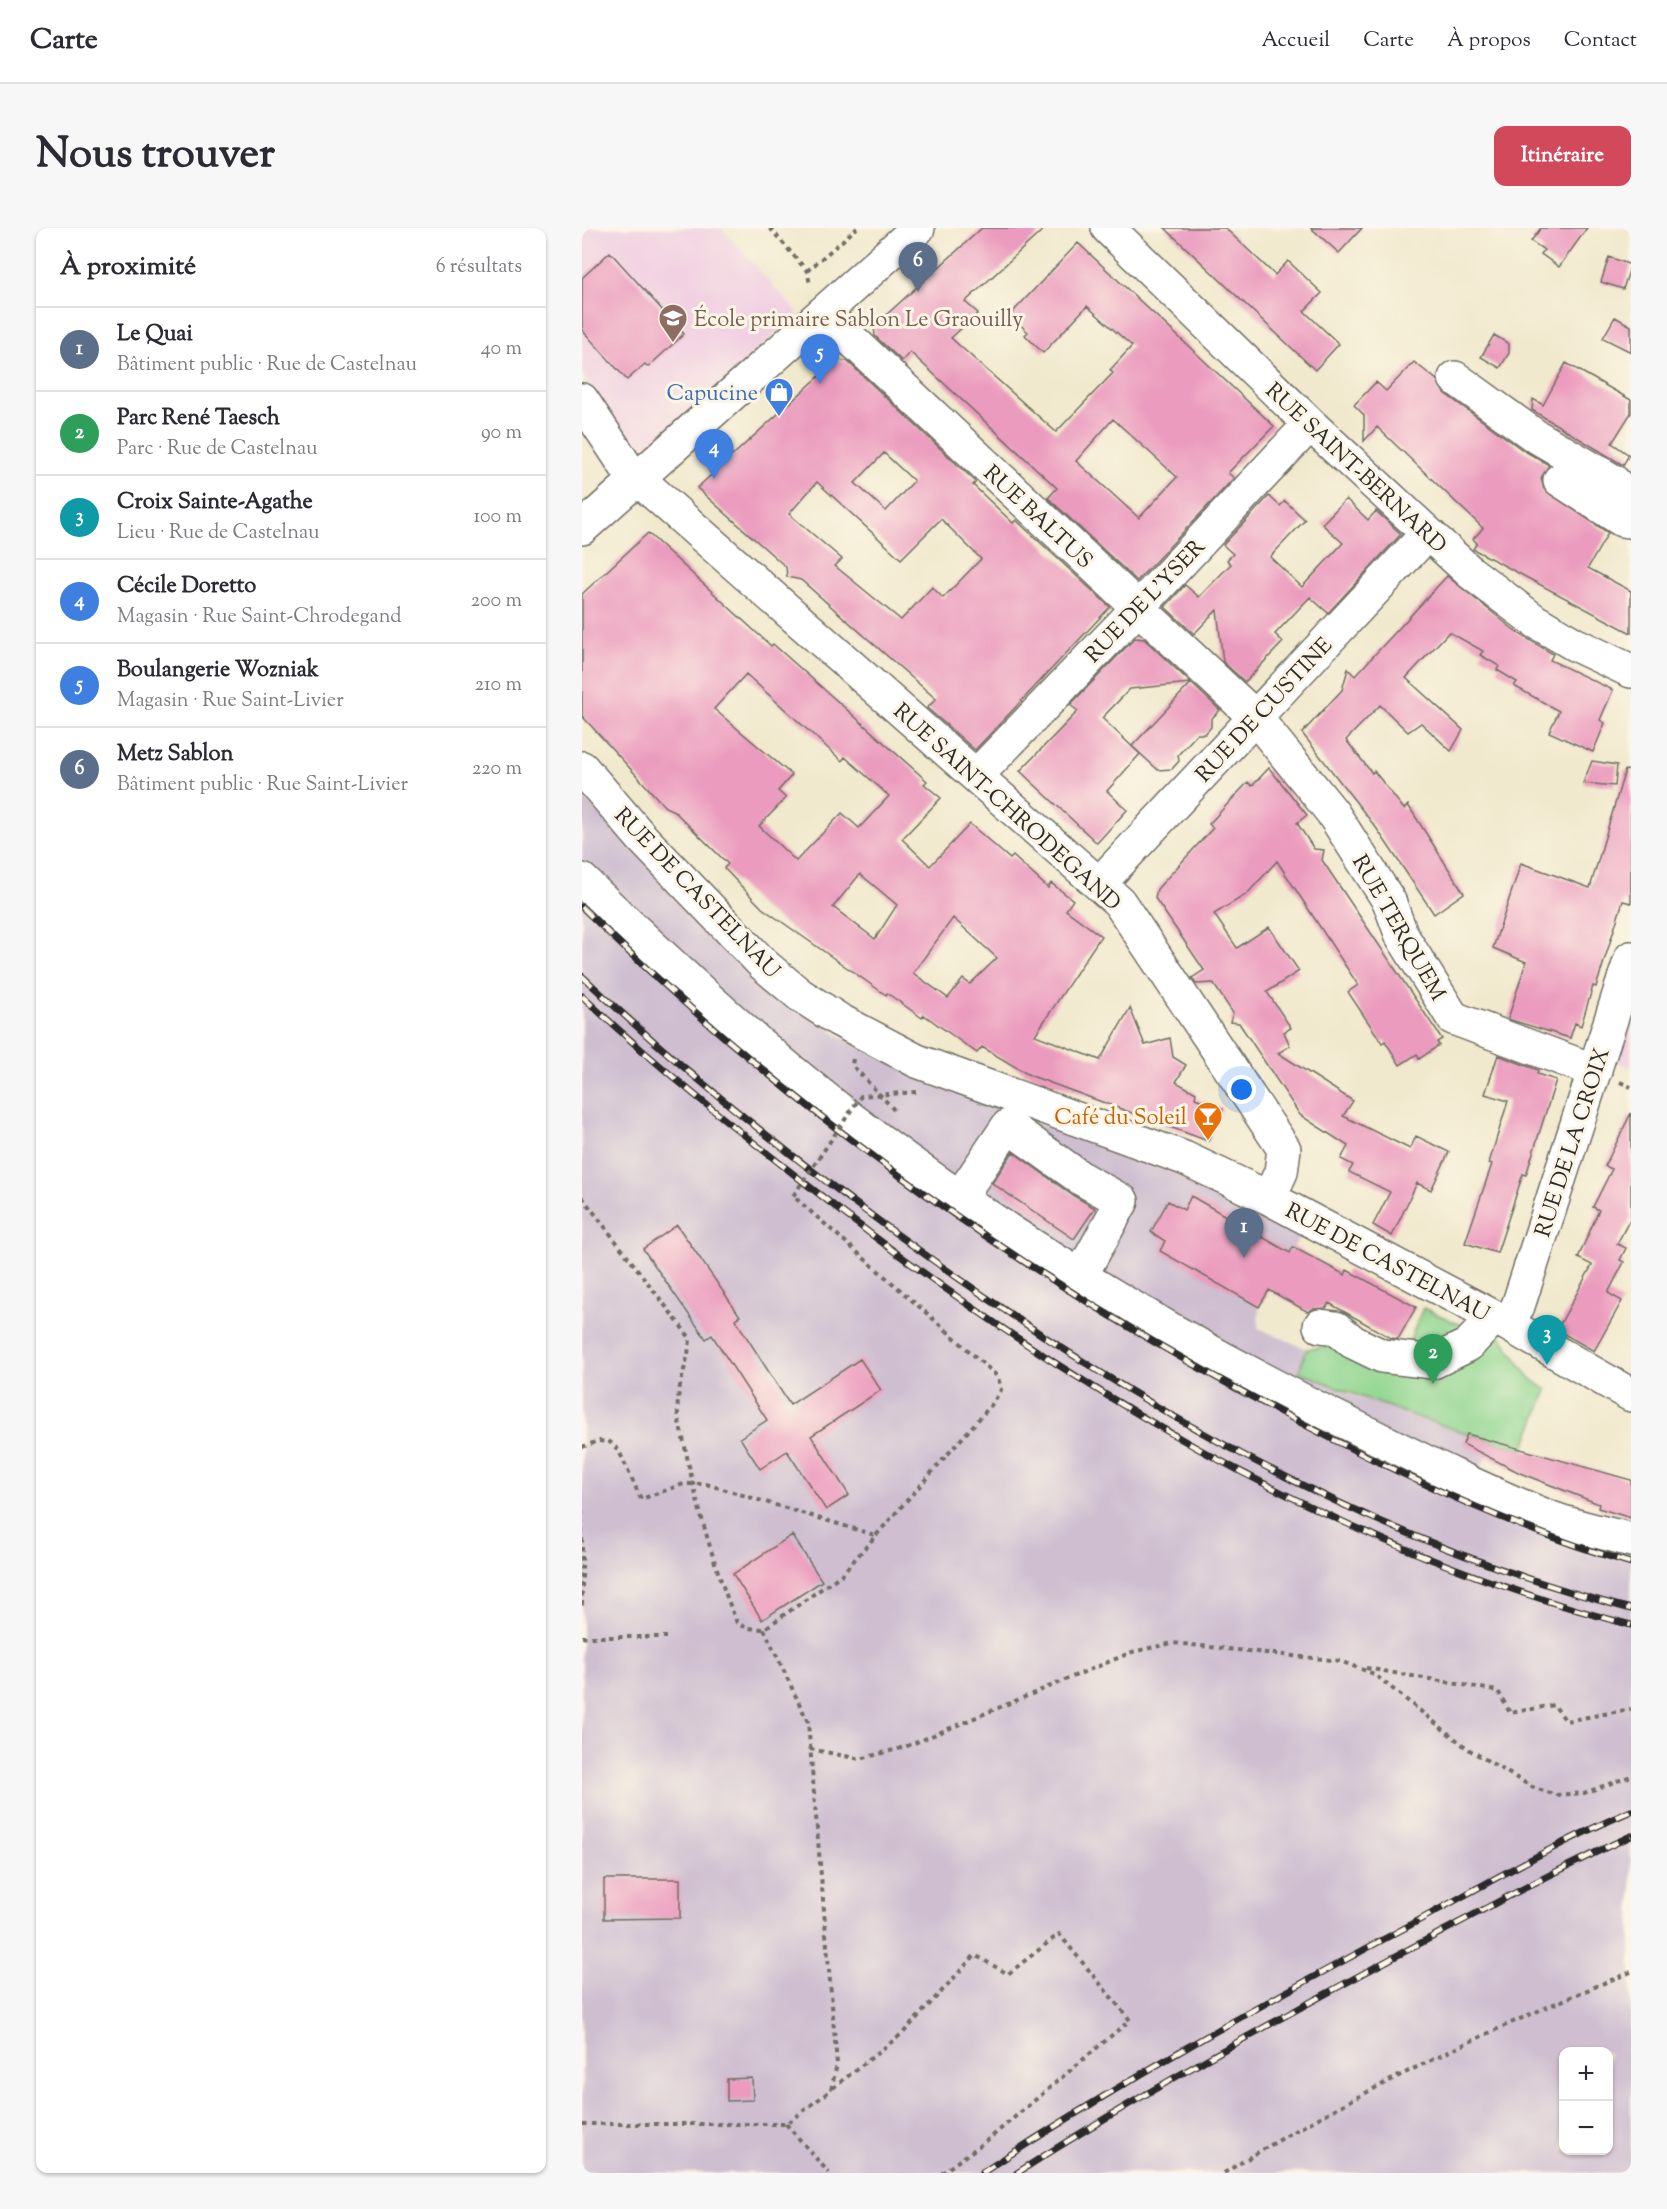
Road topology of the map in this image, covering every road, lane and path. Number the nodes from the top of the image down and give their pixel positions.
1 (771, 228) edge
2 (857, 228) edge
3 (918, 228) edge
4 (1108, 228) edge
5 (823, 313) junction
6 (1455, 378) dead end
7 (582, 400) edge
8 (1310, 424) junction
9 (637, 478) junction
10 (1560, 480) dead end
11 (1631, 500) edge
12 (1631, 521) edge
13 (582, 528) edge
14 (1427, 534) junction
15 (1138, 608) junction
16 (1631, 671) edge
17 (1255, 717) junction
18 (582, 768) edge
19 (976, 776) junction
20 (582, 880) edge
21 (1099, 884) junction
22 (1631, 958) edge
23 (860, 1055) dead end
24 (1595, 1071) junction
25 (916, 1092) dead end
26 (903, 1119) dead end
27 (582, 1197) edge
28 (960, 1197) junction
29 (1269, 1198) junction
30 (1080, 1277) junction
31 (1499, 1320) junction
32 (1320, 1326) dead end
33 (1631, 1395) edge
34 (582, 1447) edge
35 (693, 1483) junction
36 (582, 1511) edge
37 (878, 1536) junction
38 (1631, 1540) edge
39 (582, 1610) edge
40 (764, 1629) junction
41 (582, 1637) edge
42 (667, 1637) dead end
43 (1359, 1667) junction
44 (1631, 1709) edge
45 (810, 1749) junction
46 (1631, 1776) edge
47 (1631, 1972) edge
48 (831, 2090) junction
49 (582, 2124) edge
50 (786, 2124) junction
51 (830, 2173) edge
52 (942, 2173) edge
53 (1224, 2173) edge

1 - 2 path
3 - 5 street
4 - 8 street, RUE SAINT-BERNARD
5 - 9 street
5 - 15 street, RUE BALTUS
6 - 11 street
7 - 9 street, RUE SAINT-CHRODEGAND
8 - 14 street, RUE SAINT-BERNARD
8 - 15 street, RUE DE L'YSER
9 - 13 street
9 - 19 street, RUE SAINT-CHRODEGAND
10 - 12 street
14 - 16 street, RUE SAINT-BERNARD
14 - 17 street, RUE DE CUSTINE
15 - 17 street, RUE BALTUS
15 - 19 street, RUE DE L'YSER
17 - 21 street, RUE DE CUSTINE
17 - 24 street, RUE TERQUEM
18 - 29 street, RUE DE CASTELNAU
19 - 21 street, RUE SAINT-CHRODEGAND
20 - 28 street
21 - 29 street, RUE SAINT-CHRODEGAND
22 - 24 street, RUE DE LA CROIX
23 - 26 path
24 - 31 street, RUE DE LA CROIX
25 - 37 path, bridge
27 - 35 path
28 - 30 street
28 - 30 street
29 - 31 street, RUE DE CASTELNAU
30 - 38 street
31 - 32 street, RUE DE LA CROIX
31 - 33 street, RUE DE CASTELNAU
34 - 35 path
35 - 37 path
35 - 40 path
36 - 39 path
37 - 40 path
40 - 45 path
41 - 42 path
43 - 44 path
43 - 45 path
43 - 46 path
45 - 48 path
47 - 53 path
48 - 50 path
48 - 52 path
49 - 50 path
50 - 51 path

